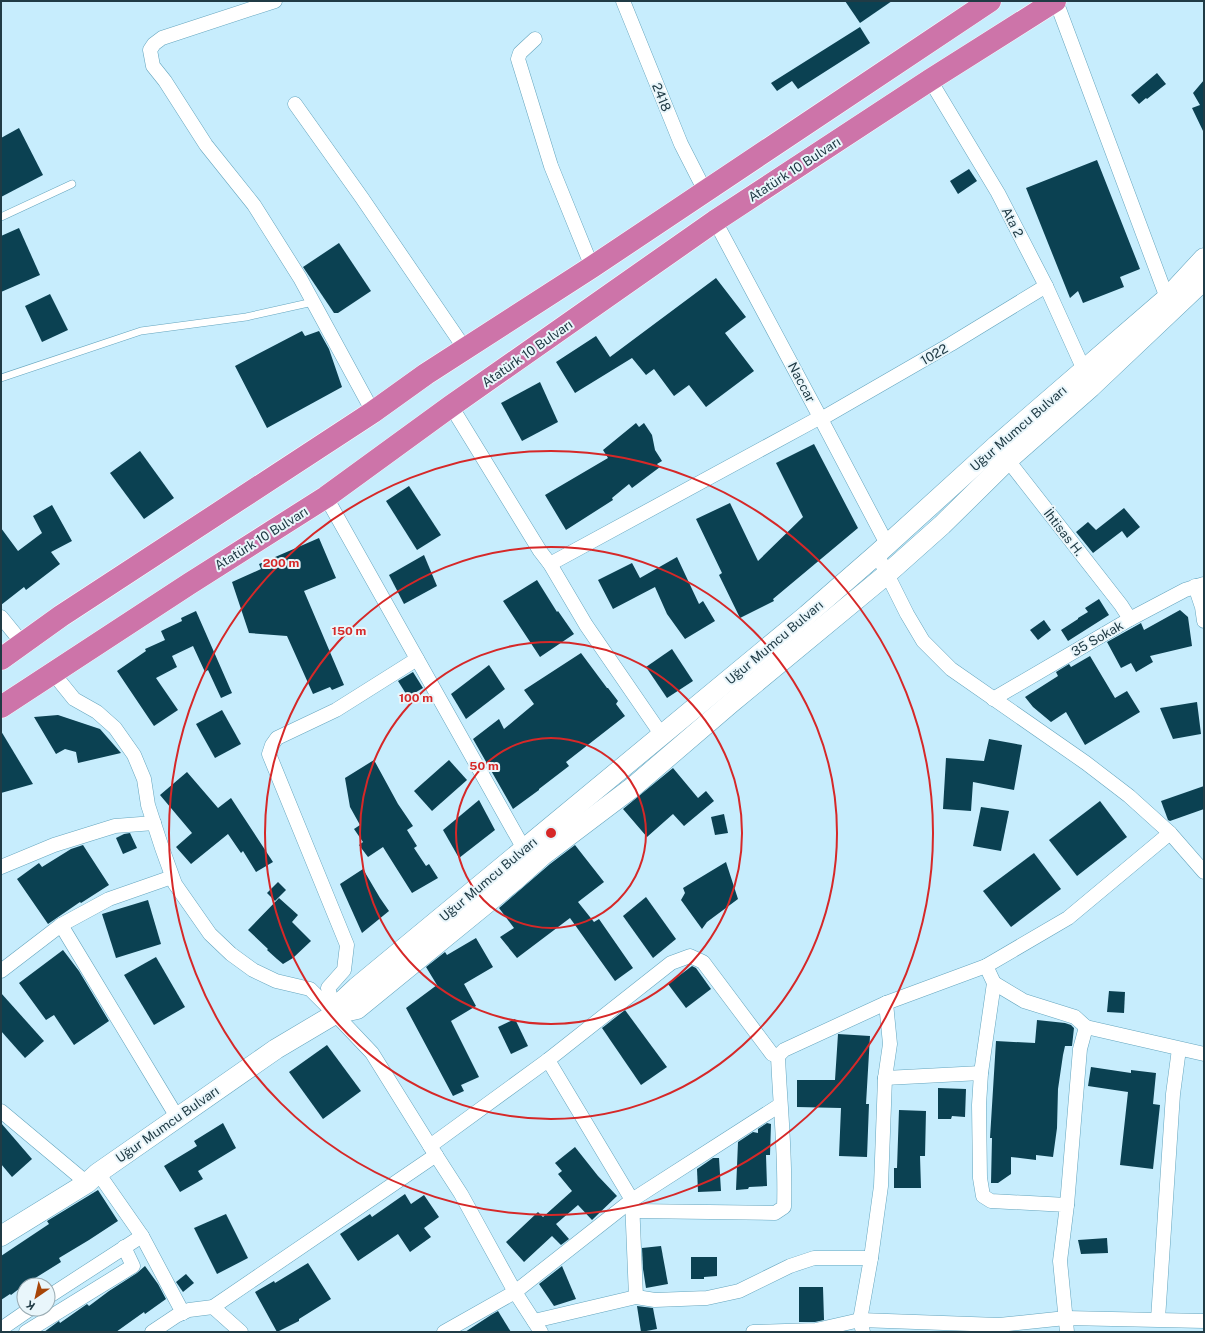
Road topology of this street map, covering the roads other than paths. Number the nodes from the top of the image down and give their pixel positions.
1 (275, 1) edge
2 (623, 1) edge
3 (990, 1) edge
4 (1055, 1) edge
5 (534, 39) dead end
6 (930, 80) junction
7 (295, 104) dead end
8 (72, 184) dead end
9 (705, 191) junction
10 (1, 217) edge
11 (715, 221) junction
12 (1204, 258) edge
13 (592, 267) junction
14 (1204, 280) edge
15 (1046, 286) junction
16 (1168, 298) junction
17 (313, 302) junction
18 (465, 349) junction
19 (1084, 370) junction
20 (1, 378) edge
21 (451, 406) junction
22 (373, 412) junction
23 (821, 419) junction
24 (1003, 453) junction
25 (326, 497) junction
26 (882, 549) junction
27 (550, 564) junction
28 (887, 574) junction
29 (1199, 585) edge
30 (1, 617) edge
31 (1130, 618) junction
32 (1204, 621) edge
33 (23, 644) junction
34 (1, 659) edge
35 (418, 659) junction
36 (54, 673) junction
37 (993, 699) junction
38 (1, 707) edge
39 (661, 734) junction
40 (154, 823) junction
41 (1170, 833) junction
42 (524, 849) junction
43 (1, 867) edge
44 (1204, 872) edge
45 (172, 877) junction
46 (61, 925) junction
47 (986, 966) junction
48 (1, 971) edge
49 (994, 983) junction
50 (886, 1003) junction
51 (336, 1014) junction
52 (1086, 1027) junction
53 (1179, 1049) junction
54 (1204, 1054) edge
55 (778, 1056) junction
56 (548, 1060) junction
57 (981, 1072) junction
58 (885, 1078) junction
59 (780, 1105) junction
60 (1, 1111) edge
61 (177, 1117) junction
62 (433, 1151) junction
63 (92, 1178) junction
64 (1067, 1205) junction
65 (633, 1206) junction
66 (1, 1236) edge
67 (142, 1236) junction
68 (124, 1247) junction
69 (871, 1258) junction
70 (56, 1292) edge
71 (515, 1292) junction
72 (636, 1297) junction
73 (214, 1307) junction
74 (183, 1313) junction
75 (18, 1317) edge
76 (1158, 1319) junction
77 (1204, 1321) edge
78 (1067, 1325) edge
79 (862, 1326) edge
80 (538, 1327) edge
81 (1, 1329) edge
82 (26, 1332) edge
83 (152, 1332) edge
84 (241, 1332) edge
85 (444, 1332) edge
86 (753, 1332) edge

1 - 17 street
2 - 9 street, 2418
3 - 9 highway
4 - 6 highway, Atatürk 10 Bulvarı
4 - 16 street
5 - 13 street
6 - 11 highway, Atatürk 10 Bulvarı
6 - 15 street, Ata 2
7 - 18 street
8 - 10 lane
9 - 13 highway
11 - 21 highway, Atatürk 10 Bulvarı
11 - 23 street, Naccar
12 - 16 street, Uğur Mumcu Bulvarı
13 - 18 highway
14 - 24 street, Uğur Mumcu Bulvarı
15 - 19 street, Ata 2
15 - 23 street, 1022
16 - 19 street, Uğur Mumcu Bulvarı
17 - 20 lane
17 - 22 street
18 - 22 highway
19 - 24 street, Uğur Mumcu Bulvarı
21 - 25 highway, Atatürk 10 Bulvarı
21 - 27 street
22 - 33 highway
23 - 26 street, Naccar
23 - 27 street, 1022
24 - 26 street, Uğur Mumcu Bulvarı
24 - 28 street, Uğur Mumcu Bulvarı
24 - 31 street, İhtisas H.
25 - 35 street
25 - 36 highway, Atatürk 10 Bulvarı
26 - 28 street, Naccar
26 - 39 street, Uğur Mumcu Bulvarı
27 - 39 street
28 - 37 street, Naccar
28 - 51 street, Uğur Mumcu Bulvarı
29 - 31 street, 35 Sokak
29 - 32 street
30 - 33 street
31 - 37 street, 35 Sokak
33 - 34 highway
35 - 42 street
35 - 51 street
36 - 38 highway, Atatürk 10 Bulvarı
36 - 40 street
37 - 41 street, Naccar
39 - 42 street, Uğur Mumcu Bulvarı
40 - 43 street
40 - 45 street
41 - 44 street, Naccar
41 - 47 street
42 - 51 street, Uğur Mumcu Bulvarı
45 - 46 street
45 - 51 street
46 - 48 street
46 - 61 street
47 - 49 street
47 - 50 street
49 - 52 street
49 - 57 street
50 - 55 street
50 - 58 street
51 - 61 street, Uğur Mumcu Bulvarı
51 - 62 street
52 - 53 street
52 - 64 street
53 - 54 street
53 - 76 street
55 - 56 street
55 - 59 street
56 - 62 street
56 - 65 street
57 - 58 street
57 - 64 street
58 - 69 street
59 - 65 street
59 - 65 street
60 - 63 street
61 - 63 street, Uğur Mumcu Bulvarı
62 - 71 street
62 - 73 street
63 - 66 street, Uğur Mumcu Bulvarı
63 - 67 street
64 - 78 street
65 - 71 street
65 - 72 street
67 - 68 street
67 - 74 street
68 - 70 street
68 - 82 street
69 - 72 street
69 - 79 street
71 - 80 street
71 - 85 street
72 - 80 street
73 - 74 street
73 - 84 street
74 - 83 street
75 - 81 street
76 - 77 street
76 - 78 street
78 - 79 street
79 - 86 street

